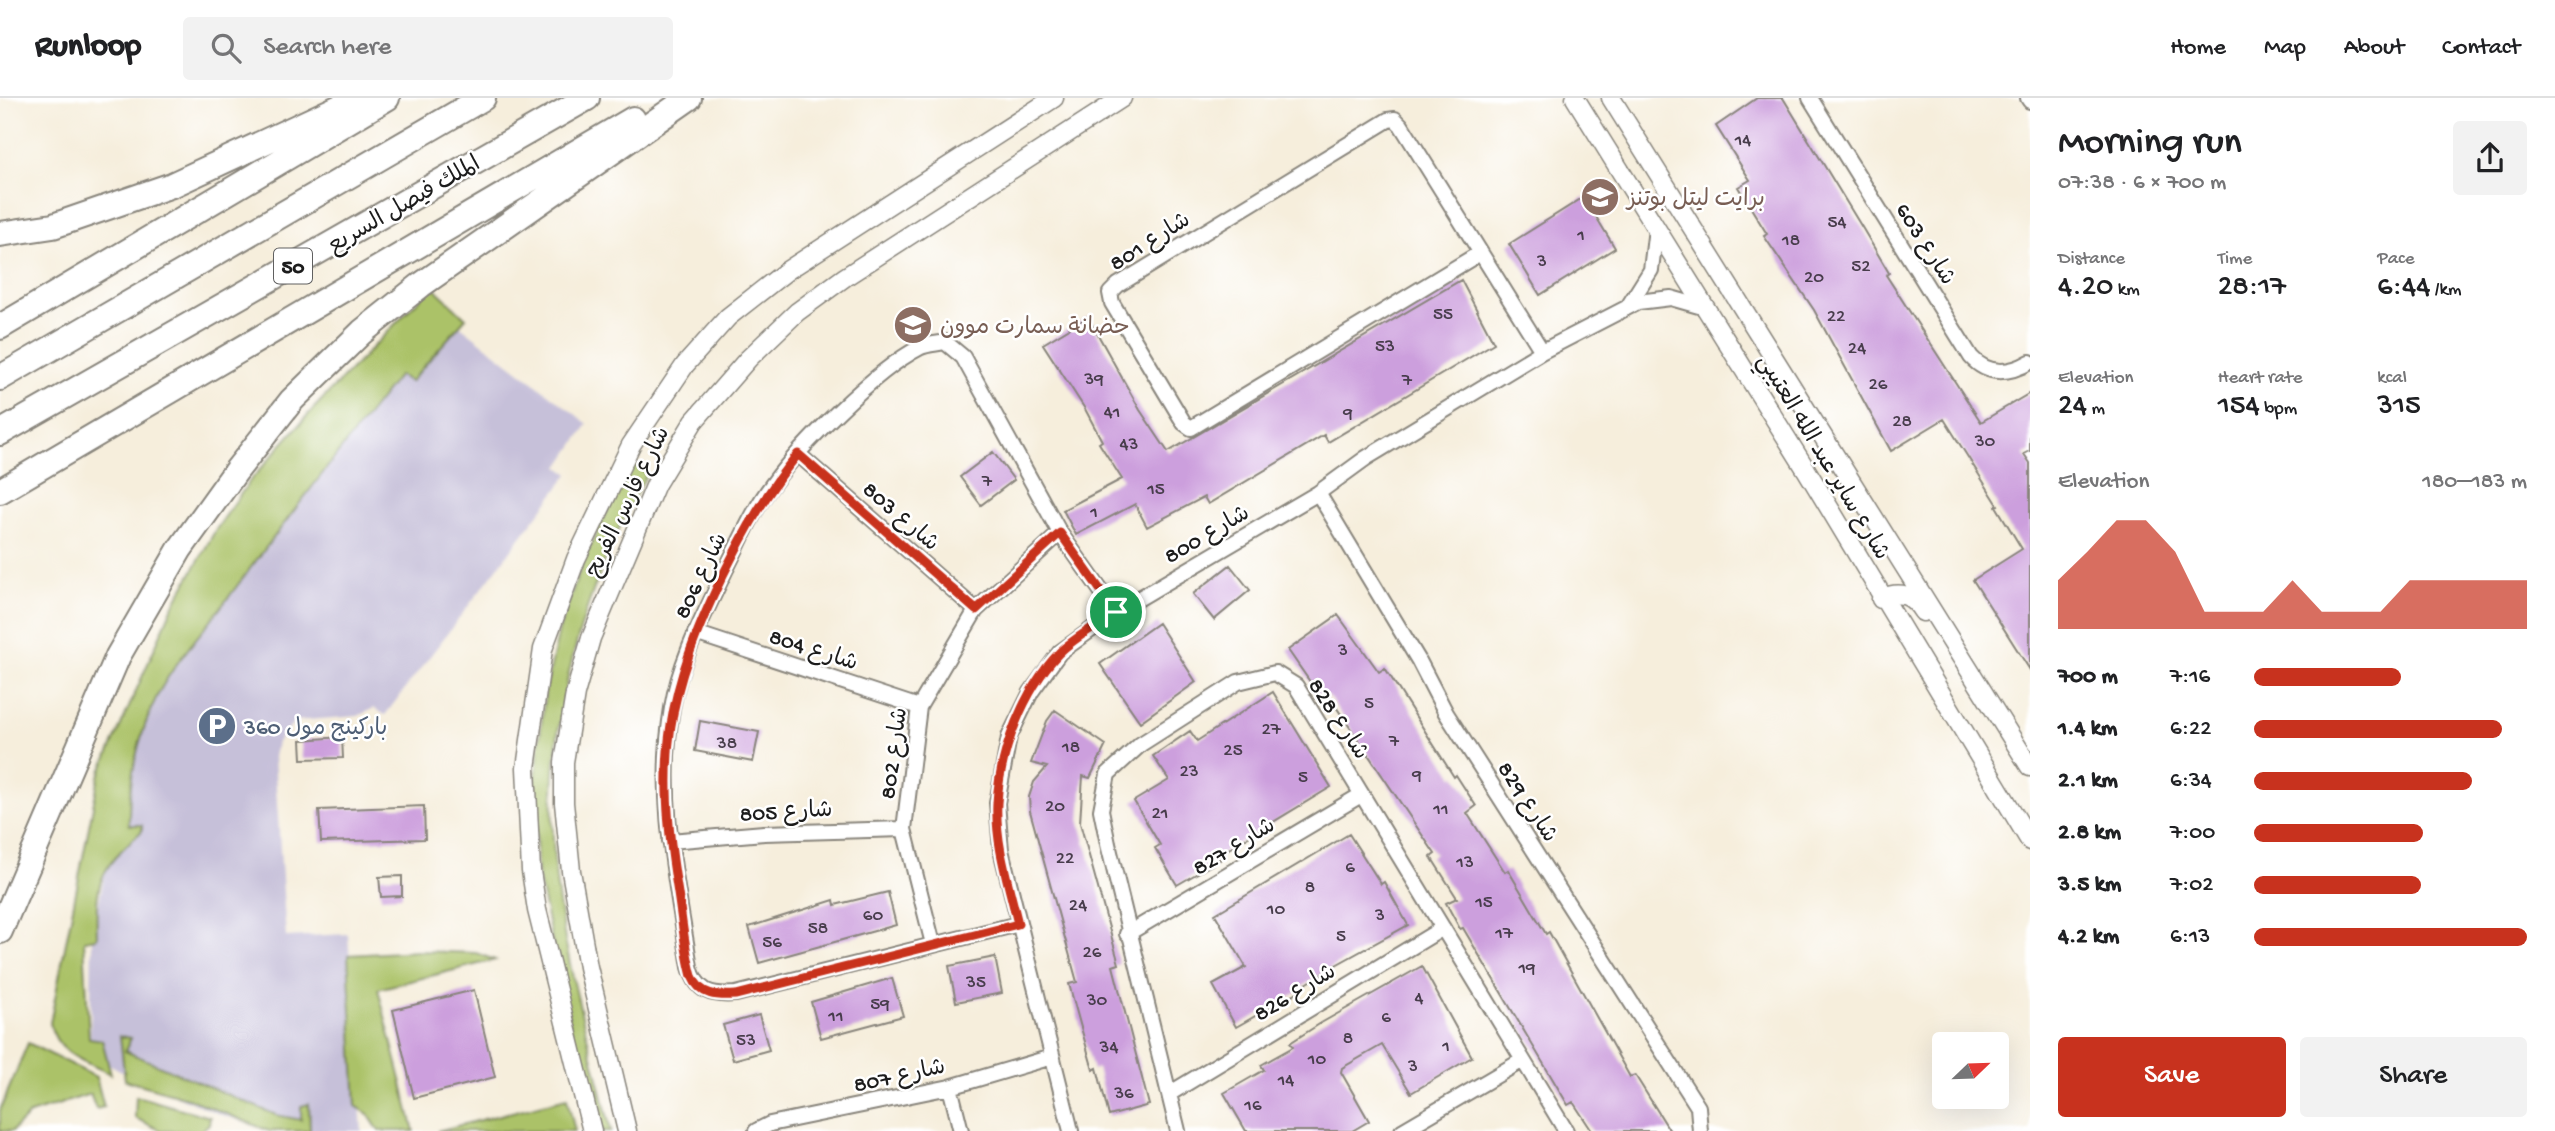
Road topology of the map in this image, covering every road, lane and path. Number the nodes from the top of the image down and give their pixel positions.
1 (359, 98) edge
2 (387, 98) edge
3 (483, 98) edge
4 (587, 98) edge
5 (670, 98) edge
6 (689, 98) edge
7 (1054, 98) edge
8 (1122, 98) edge
9 (1575, 98) edge
10 (1611, 98) edge
11 (1810, 98) edge
12 (1656, 228) junction
13 (0, 234) edge
14 (1480, 253) junction
15 (1628, 306) junction
16 (1706, 308) junction
17 (0, 327) edge
18 (1542, 351) junction
19 (2030, 362) edge
20 (0, 378) edge
21 (0, 433) edge
22 (798, 454) junction
23 (0, 491) edge
24 (1318, 494) junction
25 (1060, 533) junction
26 (1881, 599) junction
27 (976, 610) junction
28 (1116, 612) junction
29 (695, 633) junction
30 (1974, 678) junction
31 (919, 707) junction
32 (2030, 767) edge
33 (1362, 795) junction
34 (904, 829) junction
35 (670, 841) junction
36 (2030, 841) edge
37 (1018, 924) junction
38 (1443, 928) junction
39 (0, 932) edge
40 (1127, 934) junction
41 (933, 944) junction
42 (1052, 1058) junction
43 (1524, 1060) junction
44 (950, 1087) junction
45 (1169, 1094) junction
46 (592, 1131) edge
47 (628, 1131) edge
48 (756, 1131) edge
49 (961, 1131) edge
50 (1071, 1131) edge
51 (1178, 1131) edge
52 (1402, 1131) edge
53 (1566, 1131) edge
54 (1700, 1131) edge

1 - 13 highway
2 - 17 highway
3 - 20 highway, 50
4 - 21 highway, الملك فيصل السريع / 50
5 - 23 highway
6 - 39 highway
7 - 46 street, شارع فارس الفريح
8 - 47 street, شارع فارس الفريح
9 - 12 street, شارع ساير عبد الله العتيبي
10 - 30 street, شارع ساير عبد الله العتيبي
11 - 19 street, شارع 603
12 - 15 street, شارع 800
12 - 16 street, شارع ساير عبد الله العتيبي
14 - 14 street, شارع 801
14 - 18 street, شارع 801
15 - 16 street, شارع 800
15 - 18 street, شارع 800
16 - 26 street, شارع ساير عبد الله العتيبي
18 - 24 street, شارع 800
22 - 25 street, شارع 806
22 - 27 street, شارع 803
22 - 29 street, شارع 806
24 - 28 street, شارع 800
24 - 54 street, شارع 829
25 - 27 street, شارع 802
25 - 28 street, شارع 806
26 - 30 street
26 - 36 street, شارع ساير عبد الله العتيبي
27 - 31 street, شارع 802
28 - 37 street, شارع 800
29 - 31 street, شارع 804
29 - 35 street, شارع 806
30 - 32 street, شارع ساير عبد الله العتيبي
31 - 34 street, شارع 802
33 - 38 street, شارع 828
33 - 40 street, شارع 827
33 - 40 street, شارع 828
34 - 35 street, شارع 805
34 - 41 street, شارع 802
35 - 41 street, شارع 806
37 - 41 street, شارع 806
37 - 42 street, شارع 800
38 - 43 street, شارع 828
38 - 45 street, شارع 826
40 - 45 street, شارع 828
42 - 44 street, شارع 807
42 - 50 street, شارع 800
43 - 52 street
43 - 53 street, شارع 828
44 - 48 street, شارع 807
44 - 49 street
45 - 51 street, شارع 828

